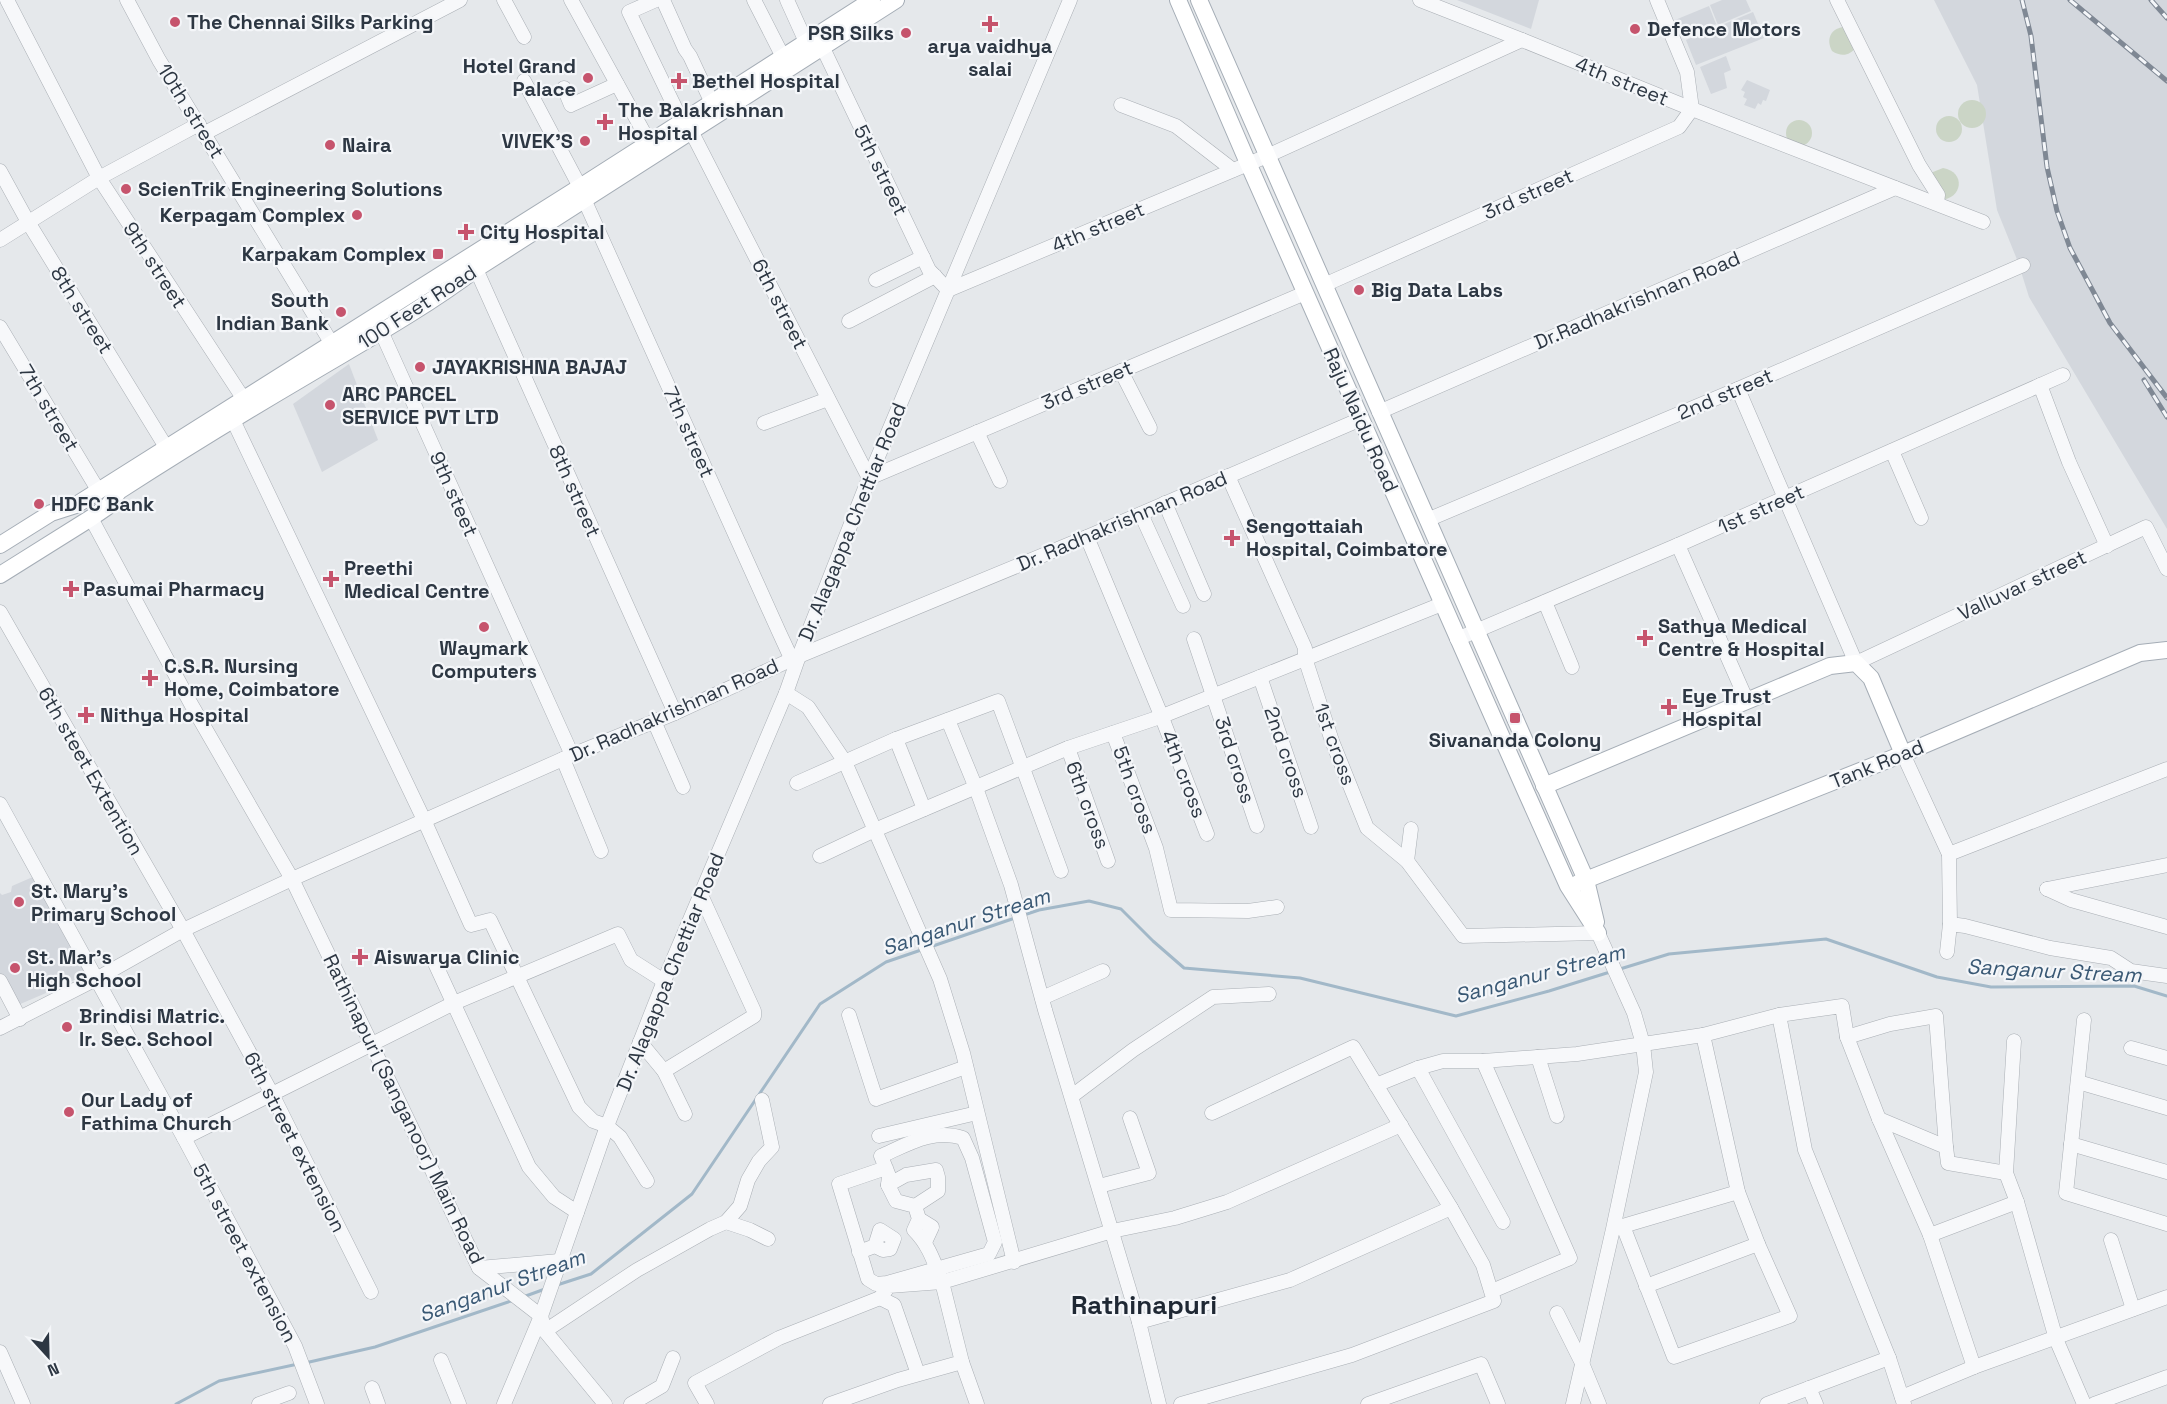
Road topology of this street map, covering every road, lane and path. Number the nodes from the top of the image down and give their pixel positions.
1 (7, 0) edge
2 (127, 0) edge
3 (460, 0) edge
4 (504, 0) edge
5 (571, 0) edge
6 (656, 0) edge
7 (663, 0) edge
8 (754, 0) edge
9 (787, 0) edge
10 (896, 0) edge
11 (1070, 0) edge
12 (1178, 0) edge
13 (1199, 0) edge
14 (1420, 0) edge
15 (1657, 0) edge
16 (1837, 0) edge
17 (870, 1) edge
18 (524, 37) dead end
19 (1522, 40) junction
20 (814, 44) junction
21 (783, 57) junction
22 (524, 81) dead end
23 (617, 84) junction
24 (564, 88) dead end
25 (712, 103) junction
26 (1121, 105) dead end
27 (1692, 109) junction
28 (686, 124) junction
29 (202, 129) junction
30 (652, 148) junction
31 (1267, 156) junction
32 (1240, 167) junction
33 (0, 171) edge
34 (99, 178) junction
35 (1895, 188) junction
36 (582, 193) junction
37 (1937, 202) junction
38 (28, 222) junction
39 (1983, 222) dead end
40 (0, 240) edge
41 (922, 257) junction
42 (2023, 265) dead end
43 (476, 268) junction
44 (934, 276) junction
45 (876, 280) dead end
46 (1324, 285) junction
47 (948, 290) junction
48 (1305, 293) junction
49 (849, 321) dead end
50 (0, 327) edge
51 (381, 331) junction
52 (332, 344) junction
53 (1121, 371) junction
54 (2063, 375) dead end
55 (2040, 385) junction
56 (1738, 388) junction
57 (243, 398) junction
58 (828, 399) junction
59 (1379, 412) junction
60 (1361, 419) junction
61 (233, 420) junction
62 (764, 423) dead end
63 (1150, 429) dead end
64 (977, 432) junction
65 (166, 447) junction
66 (1892, 451) junction
67 (1228, 476) junction
68 (868, 478) junction
69 (1000, 481) dead end
70 (98, 490) junction
71 (1786, 497) junction
72 (1165, 503) junction
73 (84, 511) junction
74 (1141, 514) junction
75 (1921, 518) dead end
76 (1427, 520) junction
77 (1087, 537) junction
78 (0, 545) edge
79 (1678, 545) junction
80 (2107, 546) junction
81 (0, 554) edge
82 (0, 563) edge
83 (2167, 569) edge
84 (0, 575) edge
85 (1204, 594) dead end
86 (1545, 602) junction
87 (1442, 604) junction
88 (1183, 606) dead end
89 (0, 612) edge
90 (1476, 632) junction
91 (1194, 639) dead end
92 (1457, 639) junction
93 (2167, 650) edge
94 (798, 656) junction
95 (1305, 658) junction
96 (1856, 663) junction
97 (1572, 667) dead end
98 (1260, 677) junction
99 (786, 693) junction
100 (1214, 695) junction
101 (1747, 701) junction
102 (675, 713) junction
103 (1161, 715) junction
104 (948, 720) junction
105 (654, 721) junction
106 (1113, 733) junction
107 (896, 739) junction
108 (1068, 748) junction
109 (1903, 754) junction
110 (567, 757) junction
111 (845, 762) junction
112 (1023, 768) junction
113 (2167, 769) edge
114 (797, 783) dead end
115 (1544, 786) junction
116 (683, 787) dead end
117 (976, 788) junction
118 (0, 804) edge
119 (924, 809) junction
120 (425, 822) junction
121 (1257, 826) dead end
122 (1311, 827) dead end
123 (875, 830) junction
124 (1411, 830) dead end
125 (1207, 834) dead end
126 (601, 851) dead end
127 (1949, 854) junction
128 (820, 856) dead end
129 (1108, 861) dead end
130 (1407, 861) junction
131 (2167, 865) edge
132 (1061, 871) dead end
133 (292, 879) junction
134 (1586, 880) junction
135 (1568, 886) junction
136 (701, 895) junction
137 (1277, 907) dead end
138 (1950, 924) junction
139 (2167, 927) edge
140 (183, 930) junction
141 (1598, 933) junction
142 (1947, 952) dead end
143 (434, 962) dead end
144 (1103, 971) dead end
145 (2167, 976) edge
146 (517, 978) junction
147 (96, 979) junction
148 (0, 981) edge
149 (664, 981) junction
150 (1269, 994) dead end
151 (1042, 998) junction
152 (454, 1003) junction
153 (849, 1015) dead end
154 (1779, 1015) junction
155 (20, 1019) junction
156 (2084, 1020) dead end
157 (0, 1028) edge
158 (1703, 1035) junction
159 (1847, 1037) junction
160 (2014, 1041) dead end
161 (640, 1042) junction
162 (371, 1043) junction
163 (1643, 1044) junction
164 (2131, 1048) dead end
165 (1538, 1057) junction
166 (2167, 1058) edge
167 (1483, 1061) junction
168 (966, 1067) junction
169 (1418, 1068) junction
170 (664, 1071) junction
171 (2078, 1082) junction
172 (1376, 1085) junction
173 (272, 1094) junction
174 (1072, 1096) junction
175 (762, 1100) dead end
176 (2167, 1108) edge
177 (977, 1113) junction
178 (1212, 1113) dead end
179 (685, 1114) dead end
180 (1557, 1116) dead end
181 (1130, 1118) dead end
182 (1879, 1119) junction
183 (1401, 1125) junction
184 (607, 1126) junction
185 (879, 1136) dead end
186 (184, 1138) junction
187 (2071, 1144) junction
188 (1946, 1147) junction
189 (886, 1168) junction
190 (2167, 1172) edge
191 (2006, 1173) junction
192 (647, 1181) dead end
193 (888, 1185) junction
194 (1099, 1186) junction
195 (1738, 1192) junction
196 (2017, 1202) junction
197 (1451, 1208) junction
198 (577, 1212) junction
199 (917, 1212) junction
200 (726, 1222) junction
201 (1503, 1222) dead end
202 (2167, 1224) edge
203 (1618, 1228) junction
204 (1112, 1231) junction
205 (1930, 1235) junction
206 (768, 1239) dead end
207 (2111, 1240) dead end
208 (1758, 1244) junction
209 (875, 1246) dead end
210 (859, 1252) junction
211 (1014, 1262) junction
212 (559, 1264) junction
213 (478, 1268) junction
214 (936, 1268) junction
215 (942, 1282) junction
216 (1646, 1286) junction
217 (1492, 1291) junction
218 (371, 1292) dead end
219 (2167, 1297) edge
220 (880, 1298) junction
221 (2133, 1309) junction
222 (537, 1313) junction
223 (1557, 1313) dead end
224 (1139, 1323) junction
225 (545, 1330) junction
226 (2056, 1339) junction
227 (0, 1352) edge
228 (673, 1358) dead end
229 (1889, 1358) junction
230 (441, 1360) dead end
231 (963, 1362) junction
232 (1582, 1363) junction
233 (1974, 1367) junction
234 (918, 1374) junction
235 (2167, 1377) edge
236 (372, 1388) dead end
237 (1809, 1388) junction
238 (289, 1393) dead end
239 (1903, 1400) edge
240 (1383, 1402) edge
241 (23, 1404) edge
242 (259, 1404) edge
243 (317, 1404) edge
244 (378, 1404) edge
245 (459, 1404) edge
246 (504, 1404) edge
247 (605, 1404) edge
248 (631, 1404) edge
249 (707, 1404) edge
250 (830, 1404) edge
251 (977, 1404) edge
252 (1159, 1404) edge
253 (1181, 1404) edge
254 (1368, 1404) edge
255 (1498, 1404) edge
256 (1573, 1404) edge
257 (1599, 1404) edge
258 (1767, 1404) edge
259 (1816, 1404) edge
260 (2084, 1404) edge
261 (2094, 1404) edge

1 - 34 street, 9th street
2 - 29 street, 10th street
3 - 29 street
4 - 18 street
5 - 23 street
6 - 28 street, 6th street
7 - 25 street
8 - 21 street
9 - 20 street, 5th street
10 - 20 main road, 100 Feet Road
11 - 47 street, Dr. Alagappa Chettiar Road
12 - 32 main road, Raju Naidu Road
13 - 31 main road, Raju Naidu Road
14 - 19 street, 4th street
15 - 27 street
16 - 37 street
17 - 20 main road, 100 Feet Road
19 - 27 street, 4th street
19 - 31 street
20 - 21 main road, 100 Feet Road
20 - 28 main road, 100 Feet Road
20 - 41 street, 5th street
21 - 25 main road, 100 Feet Road
22 - 36 street
23 - 24 street
23 - 30 street
25 - 28 main road, 100 Feet Road
26 - 32 street
27 - 35 street, 4th street
27 - 46 street, 3rd street
28 - 30 main road, 100 Feet Road
28 - 58 street, 6th street
29 - 34 street
29 - 52 street, 10th street
30 - 36 main road, 100 Feet Road
31 - 32 street, 4th street
31 - 46 main road, Raju Naidu Road
32 - 47 street, 4th street
32 - 48 main road, Raju Naidu Road
33 - 38 street, 8th street
34 - 38 street
34 - 57 street, 9th street
35 - 37 street, 4th street
35 - 59 street, Dr.Radhakrishnan Road
36 - 43 main road, 100 Feet Road
36 - 52 main road, 100 Feet Road
36 - 94 street, 7th street
37 - 39 street, 4th street
38 - 40 street
38 - 65 street, 8th street
41 - 44 street, 5th street
41 - 45 street
42 - 56 street, 2nd street
43 - 51 main road, 100 Feet Road
43 - 102 street, 8th street
44 - 47 street, 5th street
44 - 49 street
46 - 59 main road, Raju Naidu Road
47 - 68 street, Dr. Alagappa Chettiar Road
48 - 53 street, 3rd street
48 - 60 main road, Raju Naidu Road
50 - 70 street, 7th street
51 - 61 main road, 100 Feet Road
51 - 110 street, 9th steet
52 - 57 main road, 100 Feet Road
53 - 63 street
53 - 64 street, 3rd street
54 - 55 street, 1st street
55 - 66 street, 1st street
55 - 80 street
56 - 71 street
56 - 76 street, 2nd street
57 - 65 main road, 100 Feet Road
58 - 62 street
58 - 68 street, 6th street
59 - 76 main road, Raju Naidu Road
60 - 67 street, Dr. Radhakrishnan Road
60 - 87 main road, Raju Naidu Road
61 - 73 main road, 100 Feet Road
61 - 120 street
64 - 68 street, 3rd street
64 - 69 street
65 - 70 main road, 100 Feet Road
66 - 71 street, 1st street
66 - 75 street
67 - 72 street, Dr. Radhakrishnan Road
67 - 95 street, 1st cross
68 - 94 street, Dr. Alagappa Chettiar Road
70 - 73 main road, 100 Feet Road
71 - 79 street, 1st street
71 - 96 street
72 - 74 street, Dr. Radhakrishnan Road
72 - 85 street
73 - 78 main road, 100 Feet Road
73 - 81 main road
73 - 82 main road
73 - 84 main road, 100 Feet Road
73 - 133 street, Rathinapuri (Sanganoor) Main Road
74 - 77 street, Dr. Radhakrishnan Road
74 - 88 street
76 - 90 main road, Raju Naidu Road
77 - 94 street, Dr. Radhakrishnan Road
77 - 103 street, 4th cross
79 - 86 street, 1st street
79 - 101 street
80 - 83 street, Valluvar street
80 - 96 street, Valluvar street
86 - 90 street, 1st street
86 - 97 street
87 - 92 main road, Raju Naidu Road
87 - 95 street
89 - 140 street, 6th steet Extention
90 - 92 street, 1st street
90 - 115 main road, Raju Naidu Road
91 - 100 street, 3rd cross
92 - 135 main road, Raju Naidu Road
93 - 109 main road, Tank Road
94 - 99 street, Dr. Alagappa Chettiar Road
94 - 102 street, Dr. Radhakrishnan Road
95 - 98 street
95 - 130 street, 1st cross
96 - 101 main road
96 - 109 main road
98 - 100 street
98 - 122 street, 2nd cross
99 - 111 street
99 - 136 street, Dr. Alagappa Chettiar Road
100 - 103 street
100 - 121 street, 3rd cross
101 - 115 main road
102 - 105 street, Dr. Radhakrishnan Road
103 - 106 street
103 - 125 street, 4th cross
104 - 107 street
104 - 112 street
104 - 117 street
105 - 110 street, Dr. Radhakrishnan Road
105 - 116 street
106 - 108 street
106 - 137 street, 5th cross
107 - 111 street
107 - 119 street
108 - 112 street
108 - 129 street, 6th cross
109 - 127 street
109 - 134 main road, Tank Road
110 - 120 street, Dr. Radhakrishnan Road
110 - 126 street, 9th steet
111 - 114 street
111 - 123 street
112 - 117 street
112 - 132 street
113 - 127 street
115 - 134 main road, Raju Naidu Road
117 - 119 street
117 - 151 street
118 - 147 street, 5th street extension
119 - 123 street
120 - 133 street, Dr. Radhakrishnan Road
120 - 146 street
123 - 128 street
123 - 168 street
124 - 130 street
127 - 138 street
130 - 141 street
131 - 139 street
133 - 140 street, Dr. Radhakrishnan Road
133 - 162 street, Rathinapuri (Sanganoor) Main Road
134 - 135 main road, Tank Road
134 - 141 main road, Raju Naidu Road
135 - 141 main road, Raju Naidu Road
136 - 149 street, Dr. Alagappa Chettiar Road
136 - 170 street
138 - 142 street
138 - 145 street
140 - 147 street, Dr. Radhakrishnan Road
140 - 173 street, 6th street extension
141 - 163 street
143 - 152 street
144 - 151 street
146 - 149 street
146 - 152 street
146 - 184 street
147 - 155 street, Dr. Radhakrishnan Road
147 - 186 street, 5th street extension
148 - 155 street
149 - 161 street, Dr. Alagappa Chettiar Road
150 - 174 street
151 - 174 street
152 - 162 street
152 - 198 street
153 - 168 street
154 - 158 street
154 - 159 street
154 - 229 street
155 - 157 street, Dr. Radhakrishnan Road
156 - 171 street
158 - 163 street
158 - 195 street
159 - 182 street
159 - 188 street
160 - 191 street
161 - 170 street
161 - 184 street, Dr. Alagappa Chettiar Road
162 - 173 street
162 - 213 street, Rathinapuri (Sanganoor) Main Road
163 - 165 street
163 - 203 street
164 - 166 street
165 - 167 street
165 - 180 street
167 - 169 street
167 - 217 street
168 - 177 street
169 - 172 street
169 - 201 street
170 - 179 street
171 - 176 street
171 - 187 street
172 - 178 street
172 - 183 street
173 - 186 street
173 - 218 street, 6th street extension
174 - 194 street
175 - 200 street
177 - 185 street
177 - 211 street
181 - 194 street
182 - 188 street
182 - 205 street
183 - 197 street
183 - 204 street
184 - 192 street
184 - 198 street, Dr. Alagappa Chettiar Road
186 - 243 street, 5th street extension
187 - 190 street
187 - 202 street
188 - 191 street
189 - 193 street
189 - 210 street
189 - 214 street
191 - 196 street
193 - 199 street
193 - 199 street
194 - 204 street
195 - 203 street
195 - 208 street
196 - 205 street
196 - 226 street
197 - 217 street
197 - 224 street
198 - 212 street, Dr. Alagappa Chettiar Road
199 - 214 street
200 - 206 street
200 - 225 street
203 - 216 street
203 - 232 street
204 - 211 street
204 - 224 street
205 - 233 street
207 - 221 street
208 - 216 street
208 - 216 street
209 - 210 street
210 - 214 street
211 - 215 street
212 - 213 street
212 - 222 street, Dr. Alagappa Chettiar Road
213 - 222 street, Rathinapuri (Sanganoor) Main Road
214 - 215 street
215 - 220 street
215 - 231 street
217 - 253 street
219 - 221 street
220 - 234 street
220 - 249 street
221 - 226 street
222 - 225 street
222 - 246 street, Dr. Alagappa Chettiar Road
223 - 232 street
224 - 252 street
225 - 247 street
226 - 233 street
226 - 260 street
227 - 241 street
228 - 248 street
229 - 237 street
229 - 239 street
230 - 245 street
231 - 234 street
231 - 251 street
232 - 256 street
232 - 257 street
233 - 239 street
234 - 250 street
235 - 261 street
236 - 244 street
237 - 258 street
237 - 259 street
238 - 242 street
240 - 254 street
240 - 255 street

